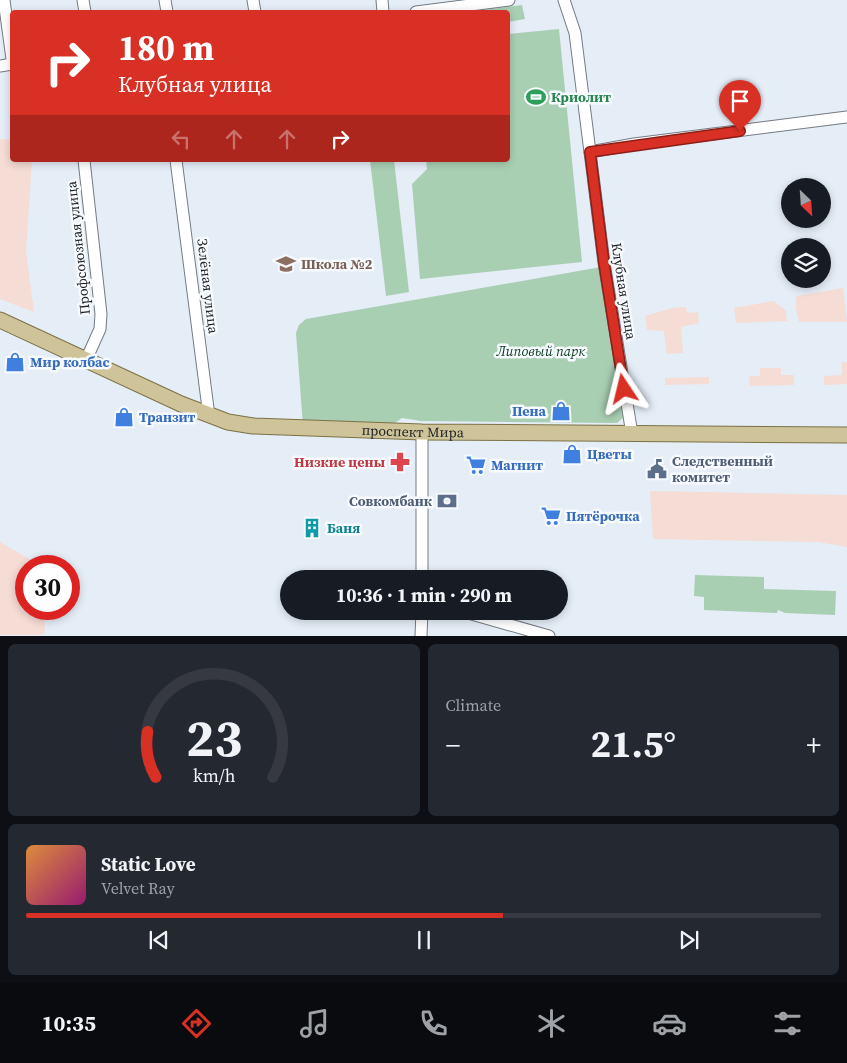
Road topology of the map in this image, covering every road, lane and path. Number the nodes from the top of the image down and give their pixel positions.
1 (4, 0) edge
2 (509, 0) edge
3 (564, 0) edge
4 (432, 10) edge
5 (10, 44) edge
6 (847, 117) edge
7 (590, 152) junction
8 (84, 162) edge
9 (176, 162) edge
10 (0, 320) edge
11 (86, 360) junction
12 (209, 416) junction
13 (422, 432) junction
14 (632, 434) junction
15 (847, 436) edge
16 (422, 570) edge
17 (422, 620) edge
18 (493, 620) edge
19 (421, 636) edge
20 (549, 636) edge

1 - 5 street
2 - 4 street
3 - 7 street, Клубная улица
6 - 7 street
7 - 14 street, Клубная улица
8 - 11 street, Профсоюзная улица
9 - 12 street, Зелёная улица
10 - 11 main road, проспект Мира
11 - 12 main road, проспект Мира
12 - 13 main road, проспект Мира
13 - 14 main road, проспект Мира
13 - 16 street
14 - 15 main road, проспект Мира
17 - 19 street
18 - 20 street

